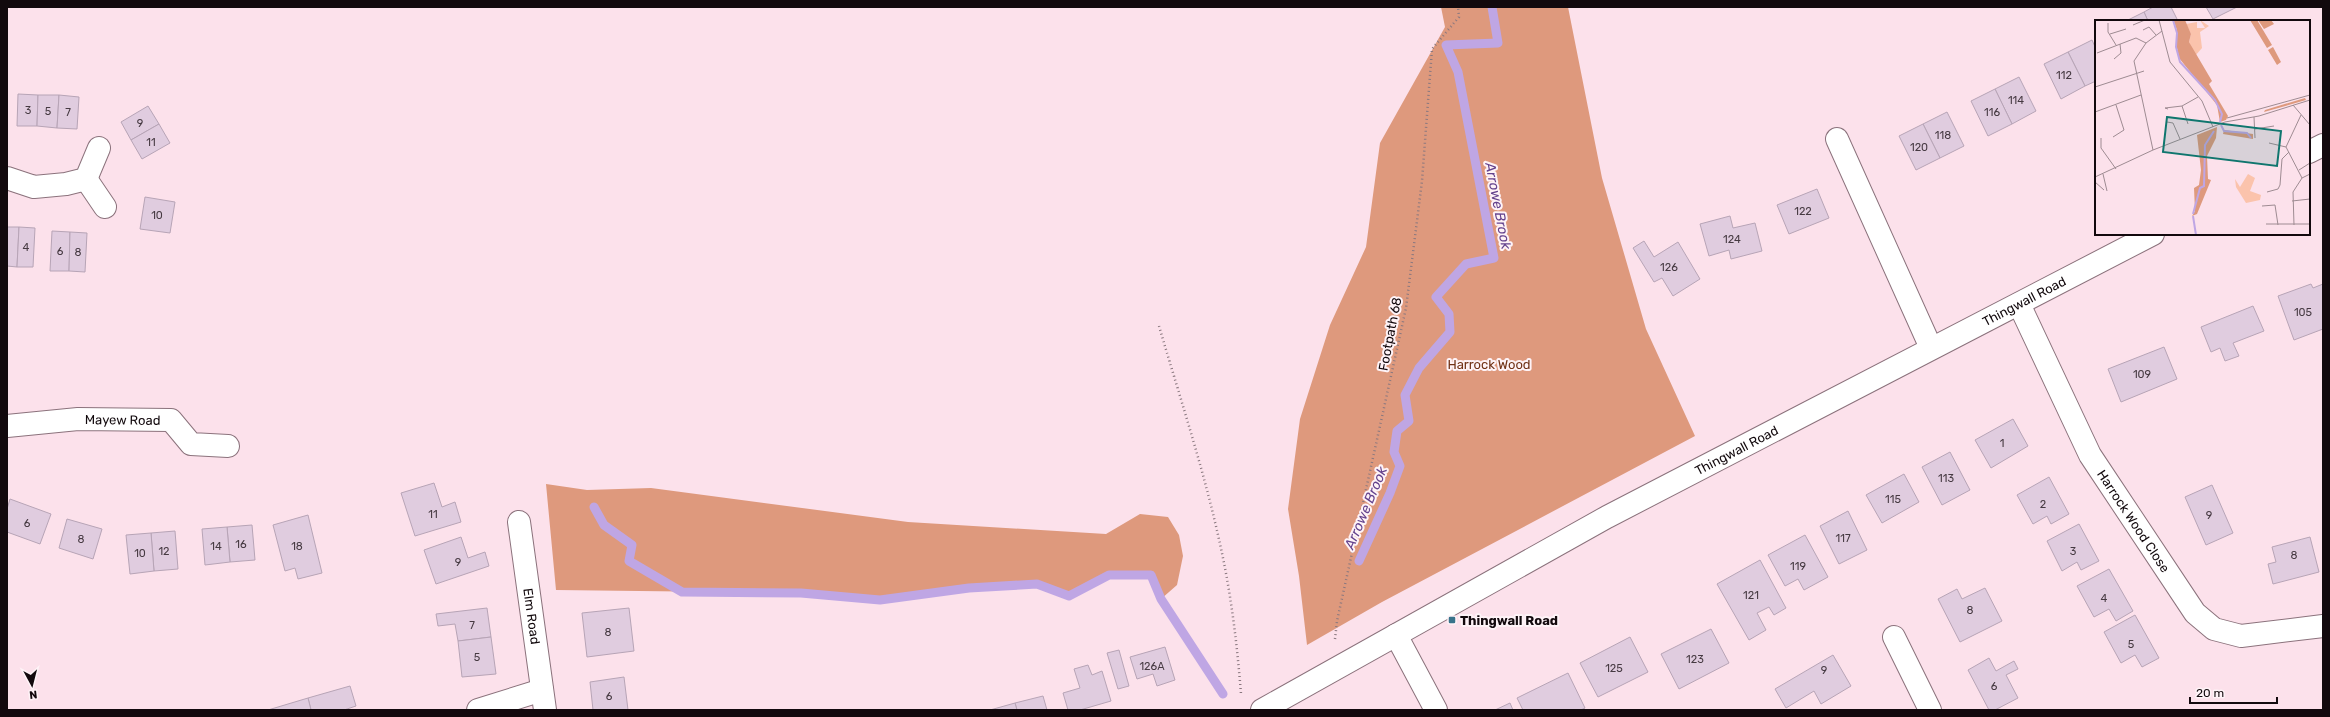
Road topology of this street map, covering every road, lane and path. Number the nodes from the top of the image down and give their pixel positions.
1 (1458, 7) edge
2 (1837, 139) dead end
3 (2323, 145) edge
4 (99, 148) dead end
5 (2310, 152) edge
6 (7, 178) edge
7 (86, 179) junction
8 (105, 207) dead end
9 (2151, 235) edge
10 (2019, 304) junction
11 (1159, 326) dead end
12 (1931, 348) junction
13 (7, 426) edge
14 (228, 446) dead end
15 (519, 522) dead end
16 (2323, 626) edge
17 (1396, 635) junction
18 (1894, 637) dead end
19 (1333, 671) junction
20 (544, 700) edge
21 (1252, 706) edge
22 (478, 710) edge
23 (1436, 710) edge
24 (1930, 710) edge

1 - 19 path, Footpath 68
2 - 12 street
3 - 5 street
4 - 7 street
6 - 7 street
7 - 8 street
9 - 10 street, Thingwall Road
10 - 12 street, Thingwall Road
10 - 16 street, Harrock Wood Close
11 - 21 path
12 - 17 street, Thingwall Road
13 - 14 street, Mayew Road
15 - 20 street, Elm Road
17 - 19 street, Thingwall Road
17 - 23 street
18 - 24 street
19 - 21 street, Thingwall Road
20 - 22 street

